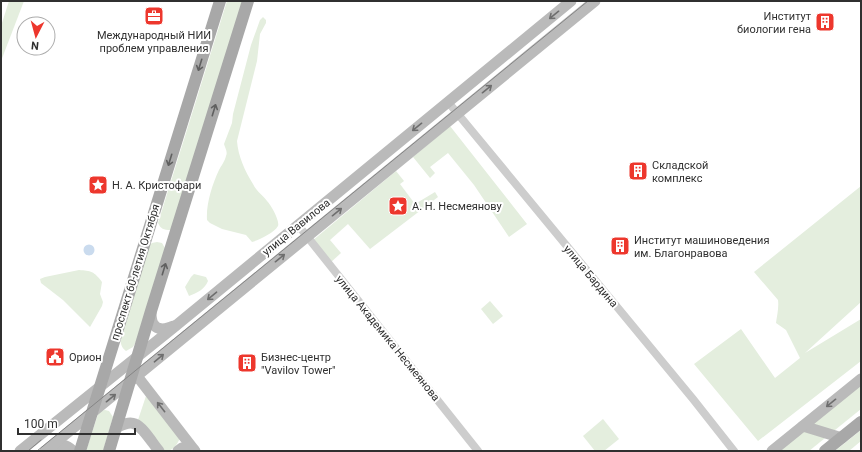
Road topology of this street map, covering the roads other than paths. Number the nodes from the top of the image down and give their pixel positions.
1 (220, 1) edge
2 (248, 1) edge
3 (572, 1) edge
4 (594, 1) edge
5 (448, 102) junction
6 (457, 114) junction
7 (298, 225) junction
8 (307, 237) junction
9 (151, 311) junction
10 (175, 326) junction
11 (138, 356) junction
12 (861, 379) edge
13 (133, 380) junction
14 (100, 387) junction
15 (92, 413) junction
16 (861, 422) edge
17 (803, 426) junction
18 (116, 428) junction
19 (184, 437) junction
20 (842, 438) junction
21 (48, 449) edge
22 (20, 451) edge
23 (73, 451) edge
24 (80, 451) edge
25 (109, 451) edge
26 (159, 451) edge
27 (176, 451) edge
28 (195, 451) edge
29 (478, 451) edge
30 (734, 451) edge
31 (772, 451) edge
32 (825, 451) edge

1 -> 14 main road, проспект 60-летия Октября
9 -> 2 main road
3 -> 5 main road, улица Вавилова
6 -> 4 main road, улица Вавилова
5 - 6 street, улица Бардина
5 -> 7 main road, улица Вавилова
8 -> 6 main road, улица Вавилова
6 - 30 street, улица Бардина
7 - 8 street, улица Академика Несмеянова
7 -> 10 main road, улица Вавилова
13 -> 8 main road, улица Вавилова
8 - 29 street, улица Академика Несмеянова
9 - 10 main road
9 - 11 main road
10 - 11 main road, улица Вавилова
11 - 13 main road
11 - 14 main road, улица Вавилова
12 -> 17 main road
15 -> 13 main road, улица Вавилова
13 - 18 main road
19 -> 13 main road
14 - 15 main road, проспект 60-летия Октября
14 - 22 main road, улица Вавилова
15 - 21 main road, улица Вавилова
15 - 24 main road, проспект 60-летия Октября
16 - 20 main road
17 - 20 main road
17 - 31 main road
18 - 25 main road
18 - 26 main road
19 - 27 main road
19 - 28 main road
20 - 32 main road
21 - 23 main road
27 - 28 main road

